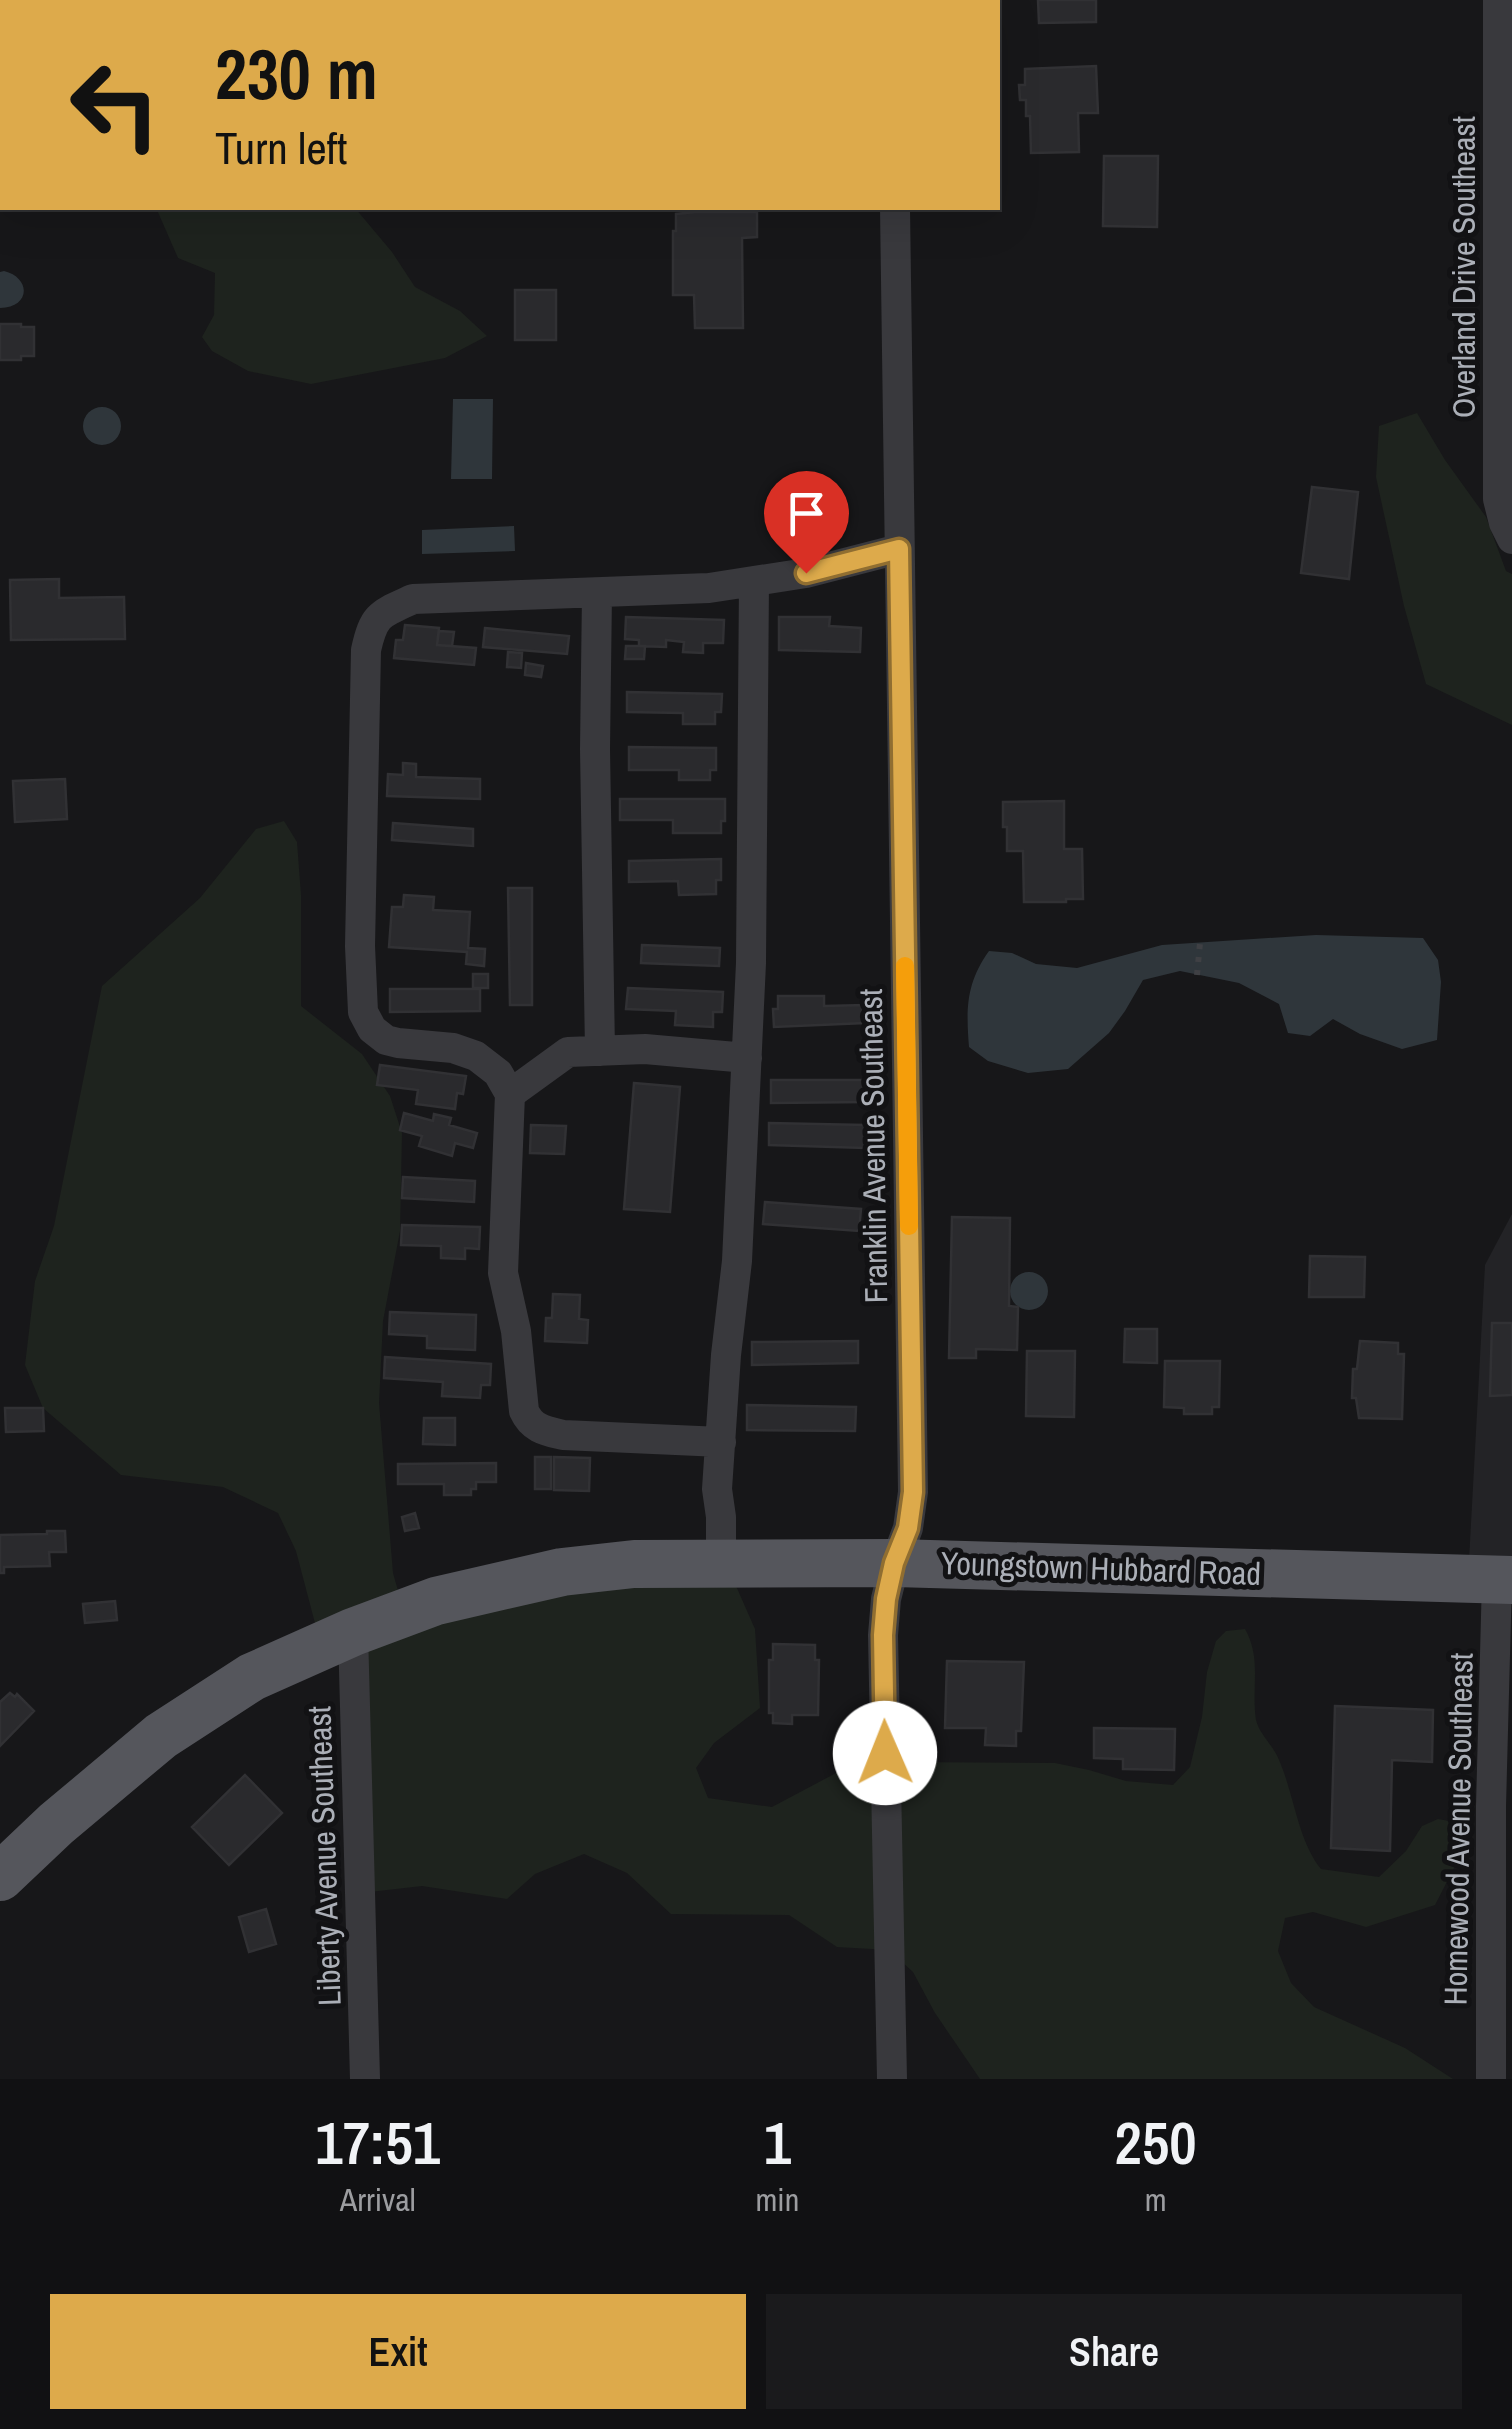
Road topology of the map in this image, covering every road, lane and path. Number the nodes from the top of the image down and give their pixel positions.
1 (1498, 0) edge
2 (895, 210) edge
3 (1510, 536) edge
4 (899, 549) junction
5 (754, 581) junction
6 (597, 593) junction
7 (1200, 944) dead end
8 (1197, 975) dead end
9 (600, 1051) junction
10 (748, 1058) junction
11 (510, 1094) junction
12 (721, 1442) junction
13 (722, 1562) junction
14 (894, 1563) junction
15 (1504, 1579) edge
16 (353, 1632) junction
17 (0, 1878) edge
18 (364, 2079) edge
19 (892, 2079) edge
20 (1491, 2079) edge

1 - 3 street, Overland Drive Southeast
2 - 4 street, Franklin Avenue Southeast
4 - 5 street
4 - 14 street, Franklin Avenue Southeast
5 - 6 street
5 - 10 street
6 - 9 street
6 - 11 street
7 - 8 path
9 - 10 street
9 - 11 street
10 - 12 street
11 - 12 street
12 - 13 street
13 - 14 main road, Youngstown Hubbard Road
13 - 16 main road, Youngstown Hubbard Road
14 - 15 main road, Youngstown Hubbard Road
14 - 19 street, Franklin Avenue Southeast
15 - 20 street, Homewood Avenue Southeast
16 - 17 main road, Youngstown Hubbard Road
16 - 18 street, Liberty Avenue Southeast

